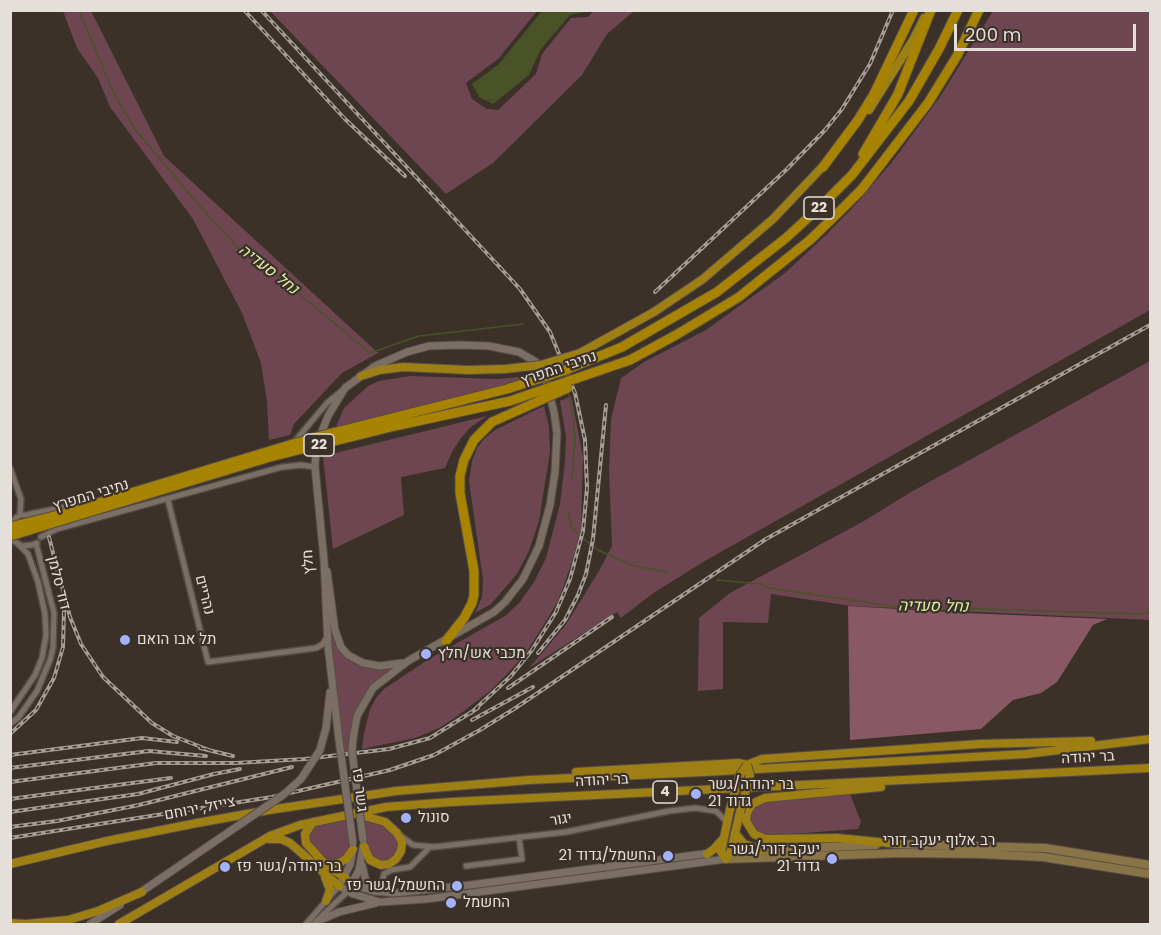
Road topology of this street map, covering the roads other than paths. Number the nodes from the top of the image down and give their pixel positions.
1 (914, 10) edge
2 (929, 10) edge
3 (958, 10) edge
4 (981, 10) edge
5 (823, 167) junction
6 (823, 204) junction
7 (630, 360) junction
8 (361, 376) junction
9 (345, 388) junction
10 (315, 467) junction
11 (10, 468) edge
12 (122, 495) junction
13 (168, 500) junction
14 (30, 514) junction
15 (20, 515) junction
16 (10, 527) edge
17 (57, 529) junction
18 (10, 535) edge
19 (41, 537) junction
20 (36, 543) junction
21 (18, 544) junction
22 (324, 560) junction
23 (327, 634) junction
24 (446, 641) junction
25 (316, 648) junction
26 (329, 654) junction
27 (408, 662) junction
28 (331, 680) junction
29 (10, 712) edge
30 (10, 724) edge
31 (1150, 739) edge
32 (339, 740) joint
33 (1140, 740) junction
34 (747, 765) junction
35 (1150, 768) edge
36 (976, 778) junction
37 (529, 780) junction
38 (396, 791) joint
39 (355, 814) junction
40 (313, 822) junction
41 (727, 822) junction
42 (398, 833) junction
43 (735, 833) junction
44 (519, 837) junction
45 (723, 837) junction
46 (257, 843) junction
47 (363, 843) junction
48 (899, 844) junction
49 (353, 846) junction
50 (434, 847) junction
51 (762, 850) junction
52 (707, 854) junction
53 (726, 854) junction
54 (361, 863) junction
55 (10, 864) edge
56 (1150, 865) edge
57 (322, 866) junction
58 (466, 866) dead end
59 (1150, 874) edge
60 (345, 882) junction
61 (142, 891) junction
62 (347, 892) junction
63 (380, 892) junction
64 (394, 893) junction
65 (326, 901) junction
66 (380, 902) junction
67 (316, 922) edge
68 (10, 923) edge
69 (90, 924) edge
70 (119, 924) edge
71 (306, 924) edge

1 - 5 highway
2 - 5 highway
2 - 6 highway
3 - 6 highway, נתיבי המפרץ / 22
4 - 7 highway, נתיבי המפרץ / 22
5 - 8 highway, bridge
6 - 16 highway, נתיבי המפרץ / 22, bridge
7 - 18 highway, נתיבי המפרץ / 22, bridge
7 - 24 highway, bridge
8 - 9 street, גשר פז
8 - 24 street, גשר פז
9 - 10 street, חלץ
9 - 12 street
10 - 13 street
10 - 22 street, חלץ
11 - 15 street
12 - 14 street
12 - 17 street
13 - 17 street
13 - 25 street, נהריים
14 - 15 street
14 - 19 street
15 - 16 street
17 - 19 street
18 - 21 street, דוד סלמן
19 - 20 street
20 - 21 street
20 - 30 street, דוד סלמן
21 - 29 street, דוד סלמן
22 - 23 street, חלץ
22 - 27 street
23 - 25 street
23 - 26 street, חלץ
24 - 27 street, גשר פז
25 - 26 street
26 - 28 street, חלץ
27 - 47 street, גשר פז, bridge
28 - 32 street, חלץ
28 - 61 street, bridge
31 - 33 highway, בר יהודה / 4
32 - 49 street, גשר פז, bridge
33 - 34 highway
33 - 37 highway, בר יהודה / 4
34 - 37 highway
34 - 41 highway, bridge
34 - 43 highway, bridge
35 - 36 highway, בר יהודה / 4
36 - 39 highway, בר יהודה / 4
36 - 48 highway
37 - 38 highway, בר יהודה / 4
38 - 55 highway, צייזל, ירוחם / 4
39 - 40 highway, בר יהודה / 4
39 - 42 highway
40 - 46 highway, בר יהודה / 4
40 - 57 highway
41 - 44 street, יגור
41 - 45 highway
42 - 47 highway
42 - 50 street, יגור
43 - 51 highway
43 - 53 highway
44 - 50 street, יגור
44 - 58 street
45 - 52 highway
45 - 53 highway
46 - 57 highway
46 - 70 highway, בר יהודה / 4
47 - 54 street
48 - 51 main road, רב אלוף יעקב דורי
48 - 56 main road, רב אלוף יעקב דורי
49 - 57 highway
49 - 60 street
50 - 64 street
51 - 53 main road, רב אלוף יעקב דורי
52 - 53 street
52 - 64 street
53 - 59 main road, רב אלוף יעקב דורי
53 - 66 street
54 - 60 street
54 - 63 street
57 - 60 highway
57 - 65 highway
60 - 62 street
60 - 63 street
60 - 65 street
61 - 68 highway
61 - 69 street
62 - 66 street
62 - 67 street
63 - 64 street
65 - 71 street
66 - 67 street

